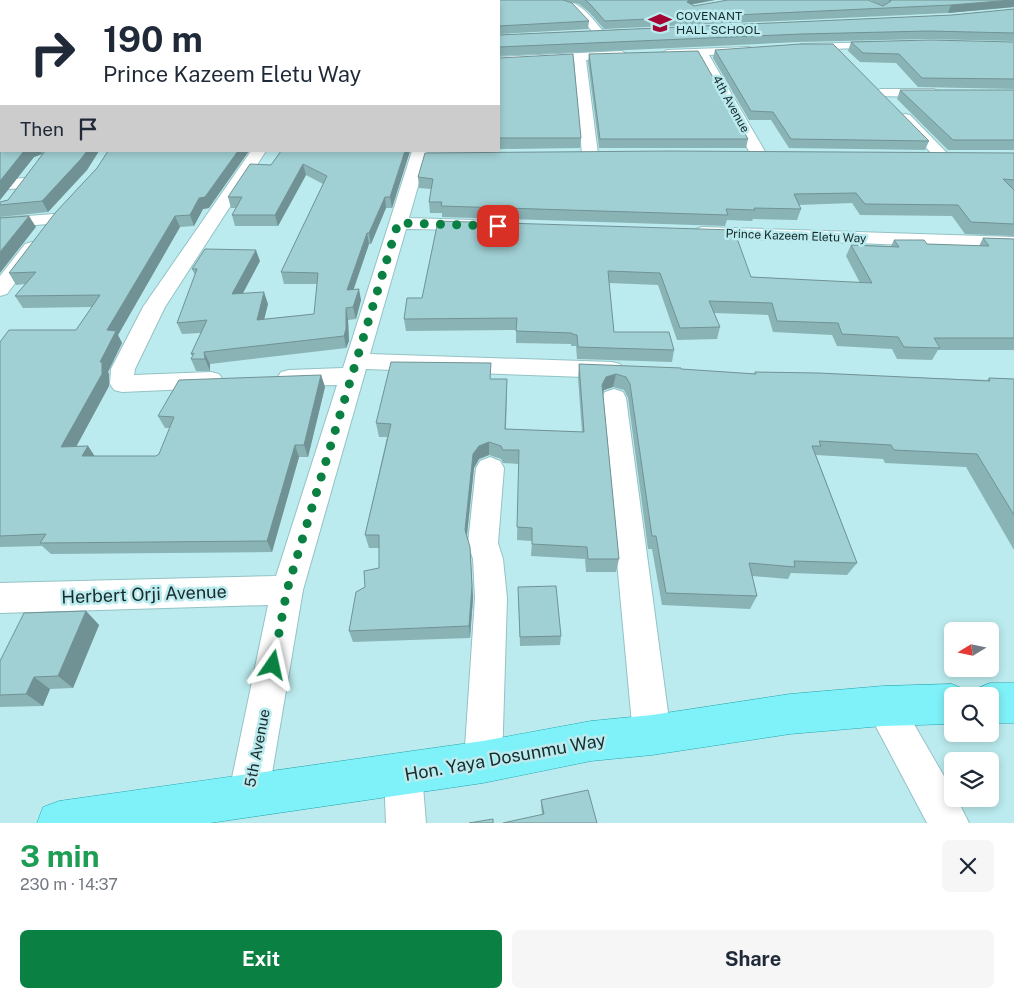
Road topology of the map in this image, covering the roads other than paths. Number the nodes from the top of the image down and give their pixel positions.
1 (560, 0) edge
2 (581, 35) edge
3 (899, 45) edge
4 (789, 47) edge
5 (835, 47) junction
6 (760, 49) edge
7 (702, 53) junction
8 (633, 54) edge
9 (652, 54) edge
10 (580, 58) junction
11 (848, 60) edge
12 (500, 61) edge
13 (949, 93) edge
14 (258, 152) edge
15 (426, 154) edge
16 (571, 154) edge
17 (590, 154) junction
18 (609, 154) edge
19 (740, 155) edge
20 (922, 156) edge
21 (942, 156) junction
22 (960, 156) edge
23 (35, 168) edge
24 (24, 183) junction
25 (0, 185) edge
26 (13, 199) edge
27 (68, 204) edge
28 (54, 219) junction
29 (0, 223) edge
30 (398, 223) junction
31 (488, 226) edge
32 (686, 232) edge
33 (1014, 243) edge
34 (0, 290) edge
35 (353, 369) junction
36 (630, 370) edge
37 (271, 378) edge
38 (235, 379) edge
39 (614, 398) dead end
40 (490, 468) dead end
41 (287, 590) junction
42 (0, 598) edge
43 (999, 703) edge
44 (1014, 703) edge
45 (944, 704) edge
46 (883, 706) junction
47 (652, 735) junction
48 (483, 762) junction
49 (403, 774) junction
50 (248, 797) junction
51 (155, 816) edge
52 (98, 820) edge
53 (59, 823) edge
54 (406, 823) edge
55 (949, 823) edge

1 - 2 street
3 - 5 street
4 - 5 street
5 - 11 street
6 - 7 street
7 - 9 street
7 - 19 street, 4th Avenue
8 - 10 street
10 - 12 street
10 - 17 street
13 - 21 street
14 - 38 street
15 - 30 street, 5th Avenue
16 - 17 street
17 - 18 street
20 - 21 street
21 - 22 street
23 - 24 street
24 - 25 street
24 - 26 street
27 - 28 street
28 - 29 street
28 - 34 street
30 - 31 street
30 - 35 street, 5th Avenue
32 - 33 street, Prince Kazeem Eletu Way
35 - 36 street
35 - 37 street
35 - 41 street, 5th Avenue
39 - 47 street
40 - 48 street
41 - 42 street, Herbert Orji Avenue
41 - 50 street, 5th Avenue
43 - 44 main road
45 - 46 main road, Hon. Yaya Dosunmu Way
46 - 47 main road, Hon. Yaya Dosunmu Way
46 - 55 street
47 - 48 main road, Hon. Yaya Dosunmu Way
48 - 49 main road, Hon. Yaya Dosunmu Way
49 - 50 main road, Hon. Yaya Dosunmu Way
49 - 54 street
50 - 51 main road, Hon. Yaya Dosunmu Way
51 - 52 main road, Hon. Yaya Dosunmu Way
52 - 53 main road, Hon. Yaya Dosunmu Way

